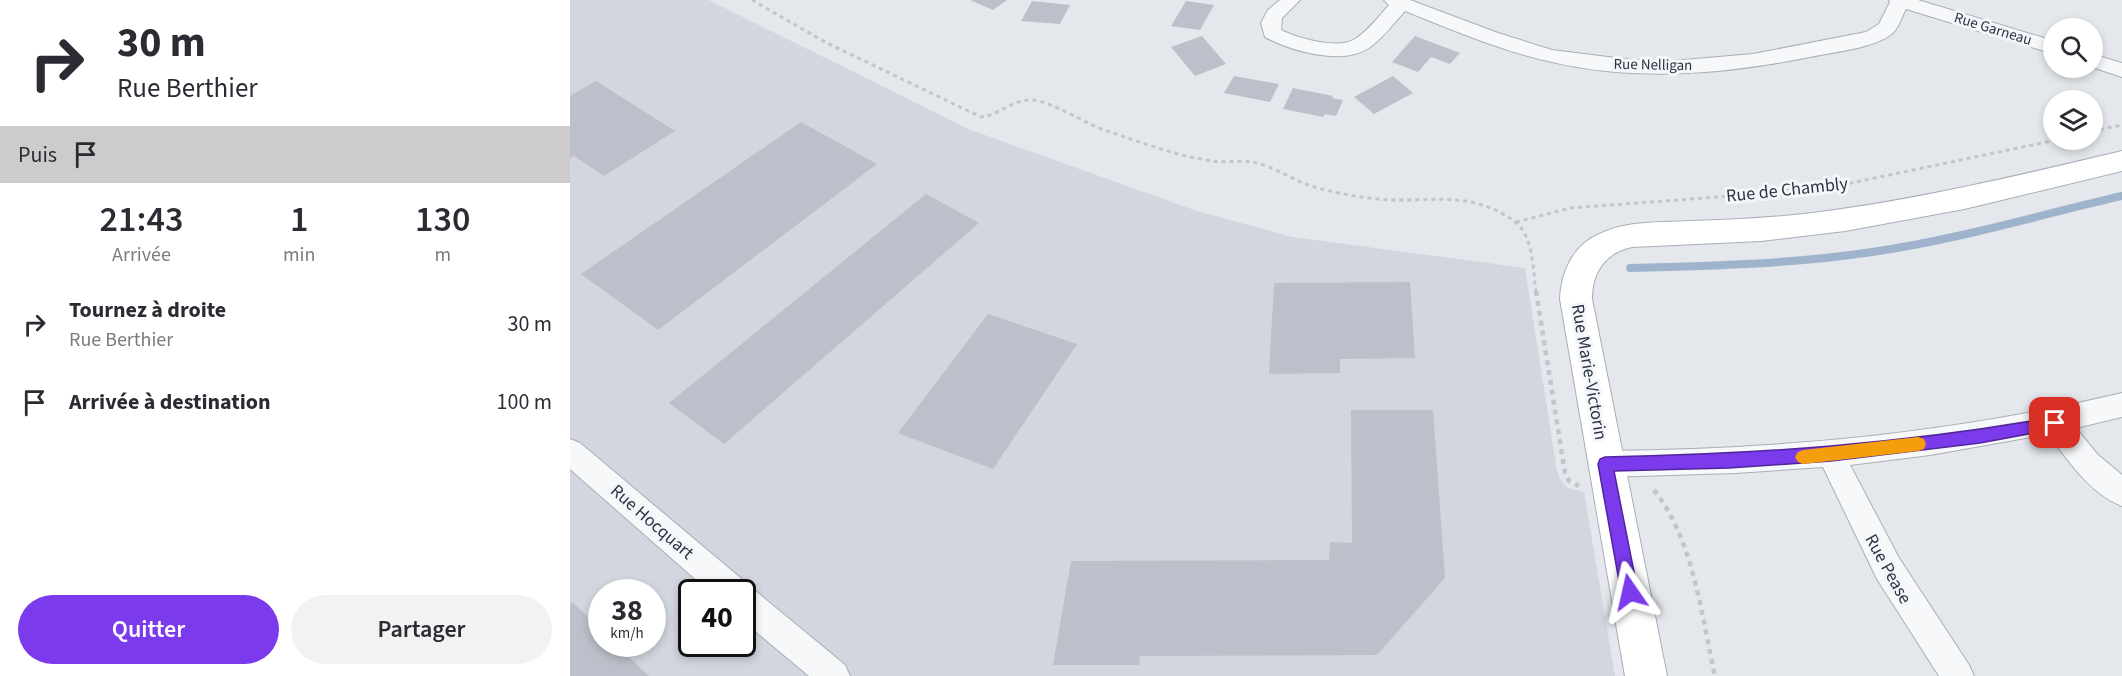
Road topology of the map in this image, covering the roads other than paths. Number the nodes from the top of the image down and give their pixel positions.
1 (1291, 0) edge
2 (1899, 0) edge
3 (1397, 2) edge
4 (2043, 45) edge
5 (2103, 64) edge
6 (2122, 70) edge
7 (2122, 161) edge
8 (1596, 250) joint
9 (2122, 405) edge
10 (2055, 423) junction
11 (570, 452) edge
12 (1831, 454) junction
13 (1594, 475) junction
14 (2122, 493) edge
15 (719, 579) edge
16 (756, 612) edge
17 (834, 676) edge
18 (1646, 676) edge
19 (1958, 676) edge

1 - 3 street
2 - 3 street, Rue Nelligan
2 - 4 street, Rue Garneau
5 - 6 street
7 - 8 street, Rue de Chambly
8 - 13 street, Rue Marie-Victorin
9 - 10 street
10 - 12 street
10 - 14 street
11 - 15 street, Rue Hocquart
12 - 13 street
12 - 19 street, Rue Pease
13 - 18 street, Rue Marie-Victorin
16 - 17 street

